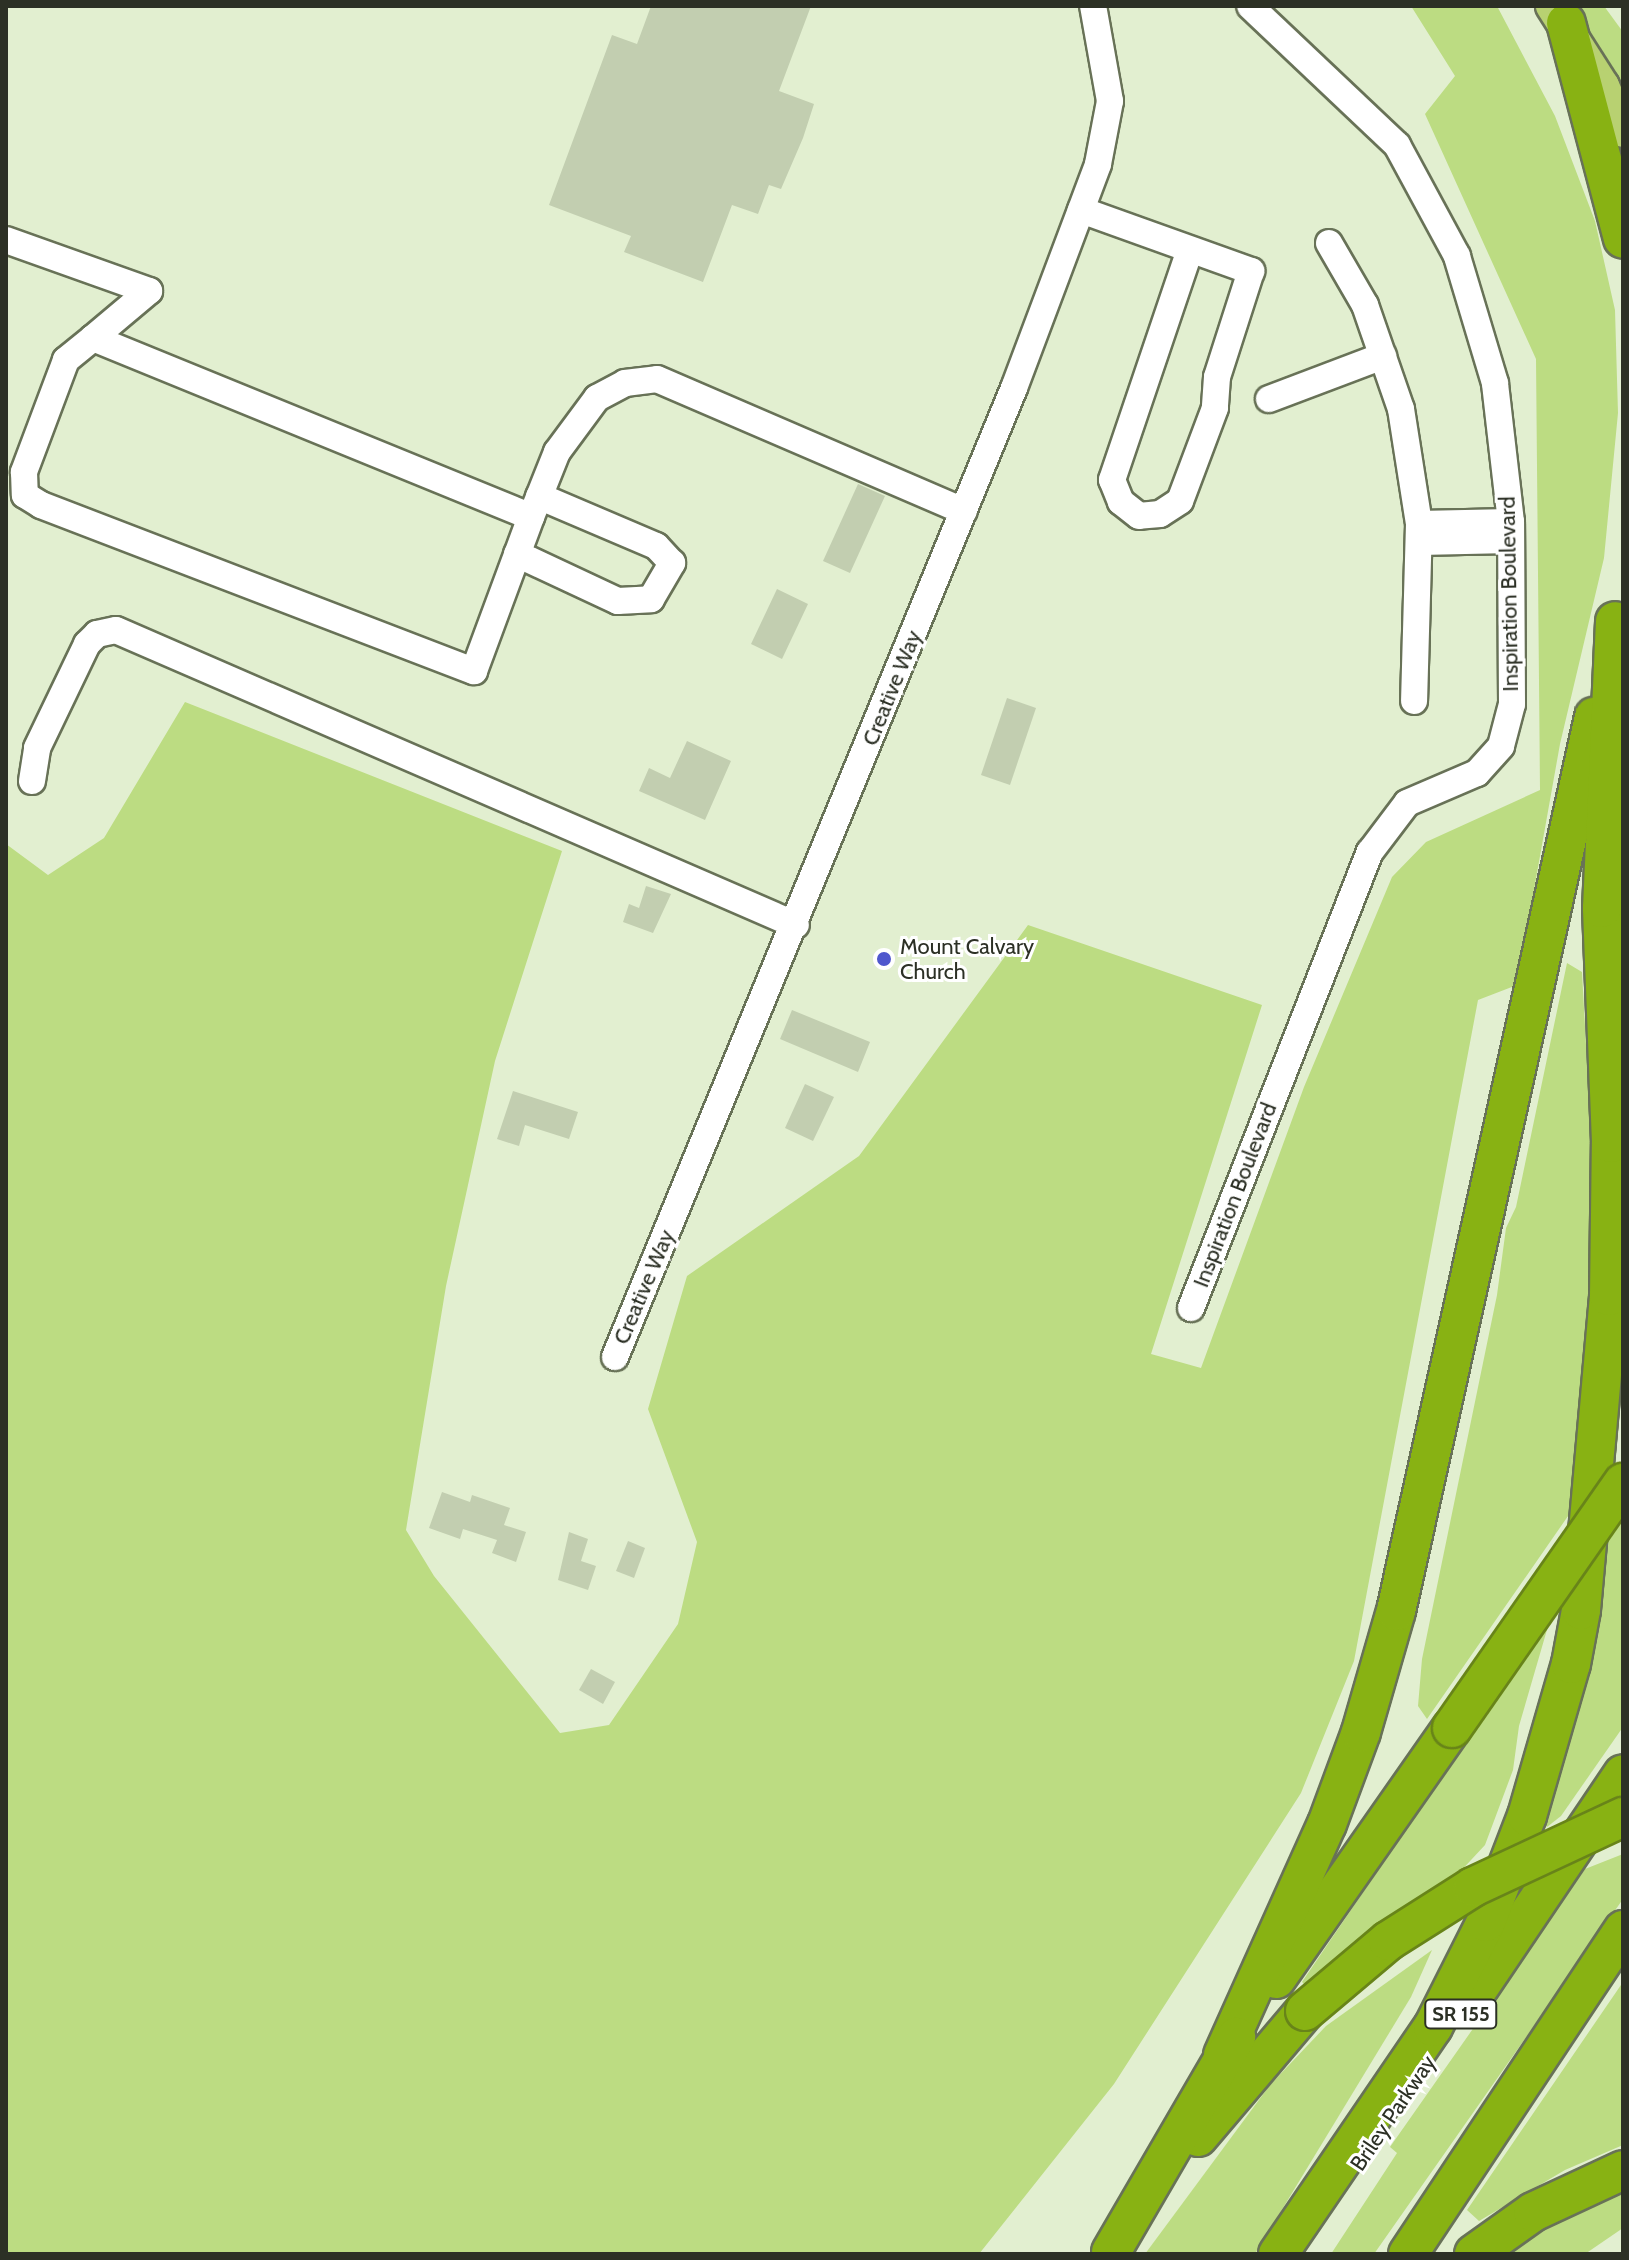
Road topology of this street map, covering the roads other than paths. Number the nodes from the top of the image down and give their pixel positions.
1 (1093, 6) edge
2 (1250, 6) edge
3 (1559, 15) edge
4 (1623, 131) edge
5 (1081, 210) junction
6 (1623, 239) edge
7 (6, 240) edge
8 (1329, 243) dead end
9 (1190, 250) junction
10 (93, 338) junction
11 (1383, 356) junction
12 (1269, 399) dead end
13 (535, 507) junction
14 (964, 511) junction
15 (1511, 531) junction
16 (1419, 533) junction
17 (517, 554) junction
18 (1619, 605) edge
19 (1414, 701) dead end
20 (32, 781) dead end
21 (796, 925) junction
22 (1191, 1308) dead end
23 (615, 1357) dead end
24 (1623, 1483) edge
25 (1623, 1774) edge
26 (1623, 1817) edge
27 (1623, 1930) edge
28 (1223, 2055) junction
29 (1623, 2170) edge
30 (1110, 2253) edge
31 (1278, 2254) edge
32 (1298, 2254) edge
33 (1408, 2254) edge
34 (1474, 2254) edge

1 - 5 street, Creative Way
2 - 15 street, Inspiration Boulevard
3 - 4 main road
3 - 6 highway
5 - 9 street
5 - 14 street, Creative Way
7 - 10 street
8 - 11 street
9 - 9 street
10 - 13 street
10 - 17 street
11 - 12 street
11 - 16 street
13 - 14 street
13 - 17 street
13 - 17 street
14 - 21 street, Creative Way
15 - 16 street
15 - 22 street, Inspiration Boulevard
16 - 19 street
18 - 28 highway
18 - 31 highway
20 - 21 street
21 - 23 street, Creative Way
24 - 28 highway, bridge
25 - 32 highway, Briley Parkway / SR 155
26 - 30 highway, bridge
27 - 33 highway
28 - 30 highway
29 - 34 highway

